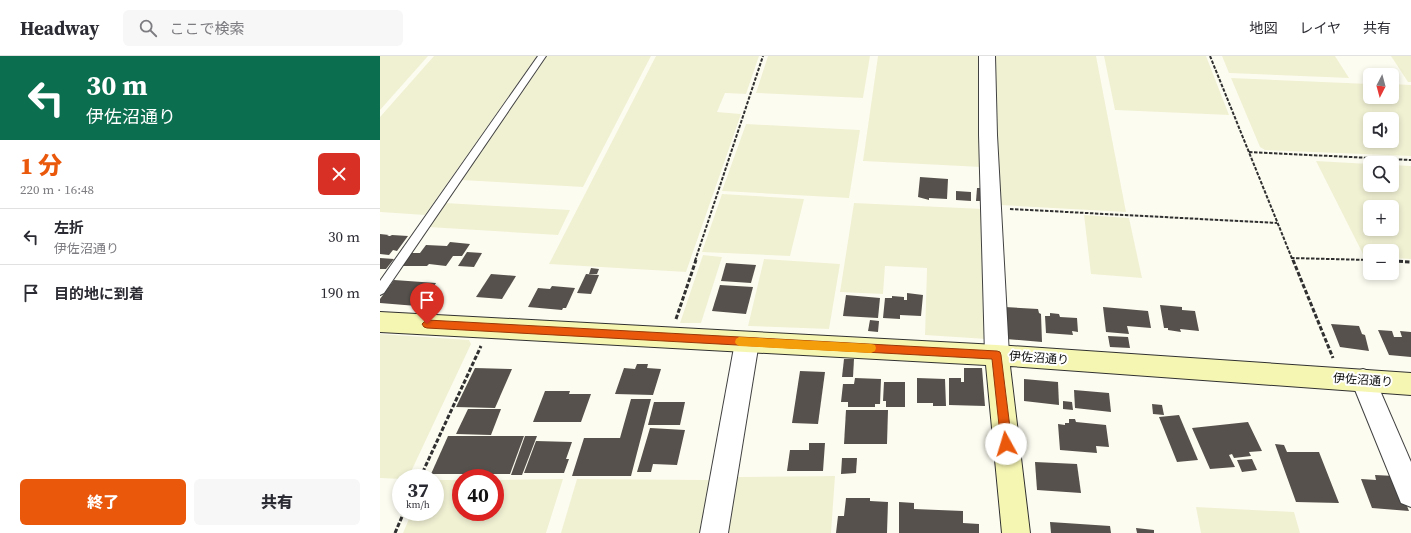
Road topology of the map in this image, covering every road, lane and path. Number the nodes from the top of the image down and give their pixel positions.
1 (542, 56) edge
2 (763, 56) edge
3 (987, 56) edge
4 (1210, 56) edge
5 (1249, 152) junction
6 (1411, 160) edge
7 (991, 208) junction
8 (1277, 223) junction
9 (1291, 258) junction
10 (1363, 260) edge
11 (1399, 262) edge
12 (1411, 262) edge
13 (380, 290) edge
14 (380, 322) edge
15 (490, 328) junction
16 (669, 338) junction
17 (747, 342) junction
18 (997, 355) junction
19 (1352, 380) junction
20 (1411, 384) edge
21 (424, 469) edge
22 (1411, 493) edge
23 (400, 521) edge
24 (395, 533) edge
25 (714, 533) edge
26 (1016, 533) edge

1 - 13 lane
2 - 16 path
3 - 7 street
4 - 5 path
5 - 6 path
5 - 8 path
7 - 8 path
7 - 18 street
8 - 9 path
9 - 10 path
9 - 19 path
11 - 12 path
14 - 15 street, 伊佐沼通り
15 - 16 street, 伊佐沼通り
15 - 21 path
16 - 17 street, 伊佐沼通り
17 - 18 street, 伊佐沼通り
17 - 25 street
18 - 19 street, 伊佐沼通り
18 - 26 street
19 - 20 street, 伊佐沼通り
19 - 22 street
23 - 24 path

